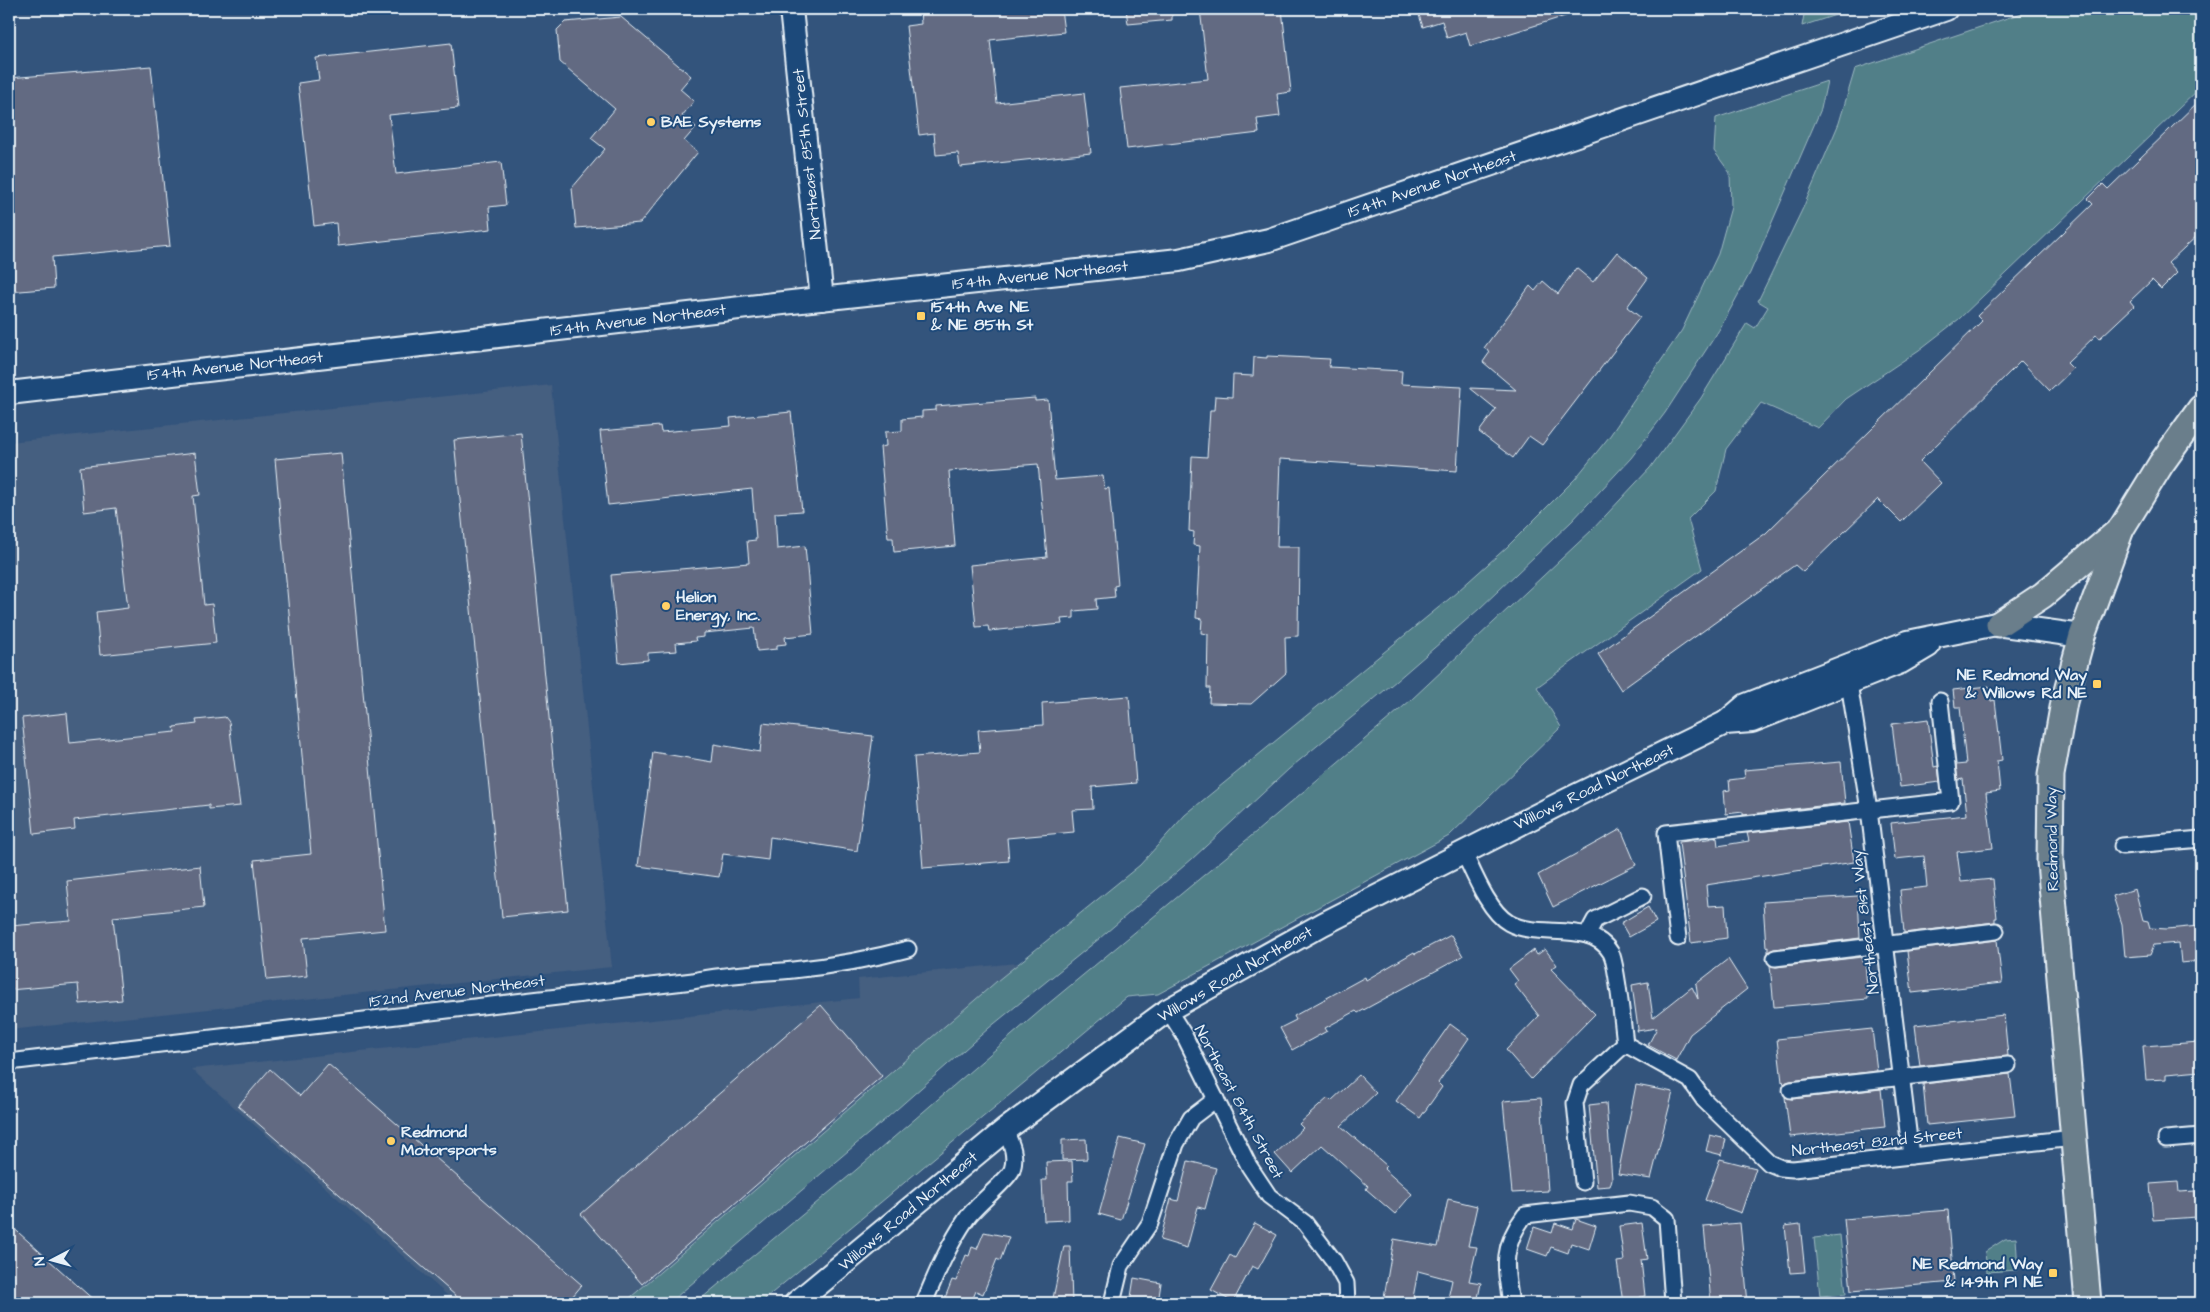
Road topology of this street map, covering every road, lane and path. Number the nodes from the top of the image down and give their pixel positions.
1 (791, 9) edge
2 (1946, 9) edge
3 (822, 299) junction
4 (9, 393) edge
5 (2201, 408) edge
6 (2121, 529) junction
7 (1999, 624) junction
8 (1946, 635) junction
9 (2082, 636) junction
10 (1848, 683) junction
11 (1940, 701) dead end
12 (1725, 723) junction
13 (1869, 810) junction
14 (2201, 839) edge
15 (2122, 846) dead end
16 (1464, 853) junction
17 (1643, 896) dead end
18 (1996, 931) dead end
19 (1587, 935) junction
20 (1678, 938) dead end
21 (1885, 944) junction
22 (908, 949) dead end
23 (1774, 958) dead end
24 (1168, 1010) junction
25 (1625, 1044) junction
26 (9, 1062) edge
27 (2008, 1065) dead end
28 (1901, 1078) junction
29 (1791, 1090) dead end
30 (1216, 1099) junction
31 (1005, 1130) junction
32 (2201, 1136) edge
33 (2074, 1138) junction
34 (2166, 1139) dead end
35 (1911, 1156) junction
36 (1583, 1182) dead end
37 (796, 1303) edge
38 (924, 1303) edge
39 (1112, 1303) edge
40 (1347, 1303) edge
41 (1511, 1303) edge
42 (1673, 1303) edge
43 (2088, 1303) edge

1 - 3 street, Northeast 85th Street
2 - 3 street, 154th Avenue Northeast
3 - 4 street, 154th Avenue Northeast
5 - 6 main road, Redmond Way
6 - 7 main road
6 - 9 main road, Redmond Way
7 - 8 street, Willows Road Northeast
7 - 9 street, Willows Road Northeast
8 - 10 street, Willows Road Northeast
8 - 12 street, Willows Road Northeast
9 - 33 main road, Redmond Way
10 - 12 street, Willows Road Northeast
10 - 13 street, Northeast 81st Way
11 - 13 street
12 - 16 street, Willows Road Northeast
13 - 20 street
13 - 21 street, Northeast 81st Way
14 - 15 street
16 - 19 street
16 - 24 street, Willows Road Northeast
17 - 19 street
18 - 21 street
19 - 25 street
21 - 23 street
21 - 28 street, Northeast 81st Way
22 - 26 street, 152nd Avenue Northeast
24 - 30 street, Northeast 84th Street
24 - 31 street, Willows Road Northeast
25 - 35 street, Northeast 82nd Street
25 - 36 street
27 - 28 street
28 - 29 street
28 - 35 street, Northeast 81st Way
30 - 39 street
30 - 40 street, Northeast 84th Street
31 - 37 street, Willows Road Northeast
31 - 38 street
32 - 34 street
33 - 35 street, Northeast 82nd Street
33 - 43 main road, Redmond Way
41 - 42 street

